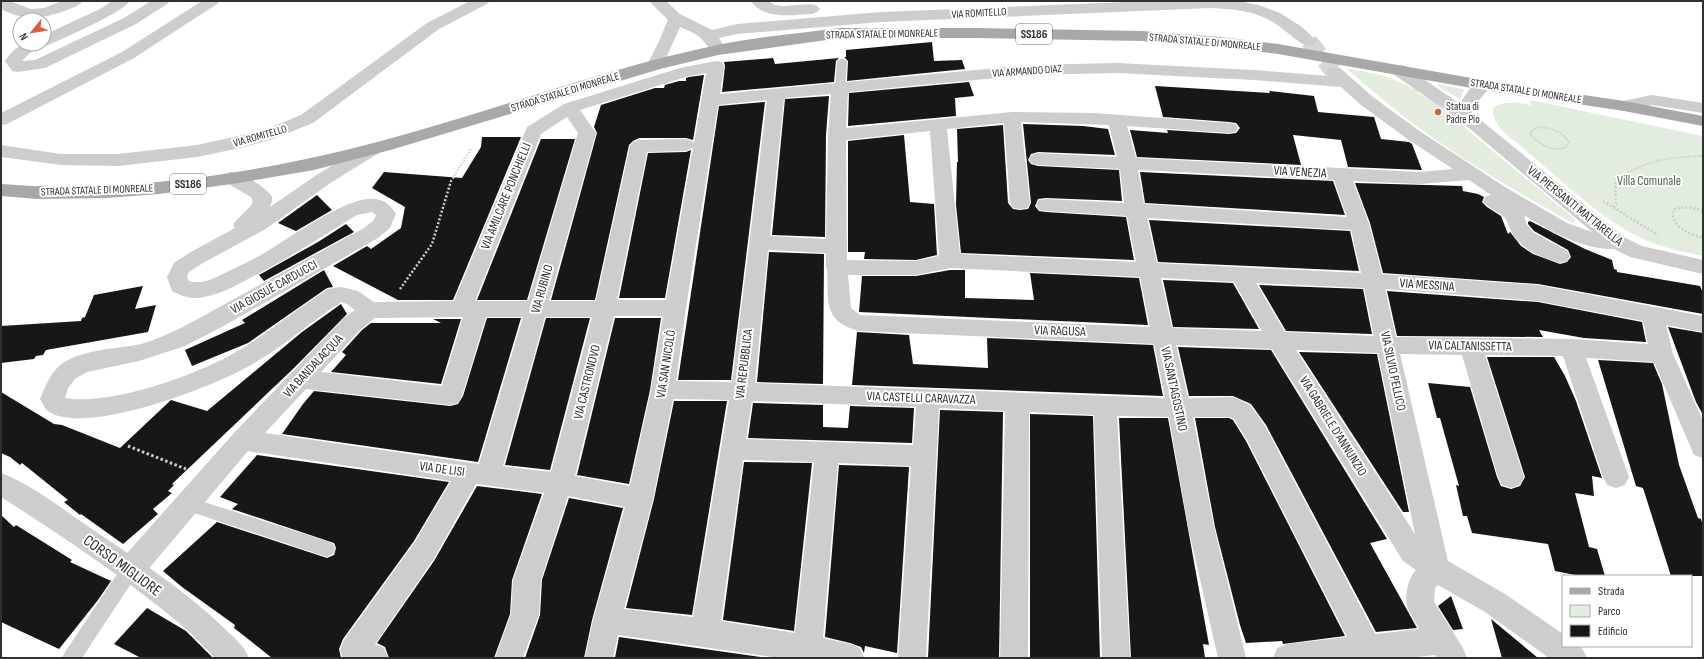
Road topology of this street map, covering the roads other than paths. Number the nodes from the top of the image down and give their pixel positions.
1 (5, 1) edge
2 (75, 1) edge
3 (122, 1) edge
4 (162, 1) edge
5 (212, 1) edge
6 (482, 1) edge
7 (657, 1) edge
8 (759, 1) edge
9 (878, 4) edge
10 (1004, 6) edge
11 (948, 14) junction
12 (676, 18) junction
13 (52, 37) edge
14 (1309, 42) tunnel mouth
15 (715, 50) junction
16 (22, 52) edge
17 (842, 62) dead end
18 (655, 65) junction
19 (1399, 70) junction
20 (1483, 85) junction
21 (840, 88) junction
22 (776, 95) junction
23 (711, 100) junction
24 (1624, 106) junction
25 (570, 108) junction
26 (1703, 108) edge
27 (1463, 114) junction
28 (1012, 117) junction
29 (1, 120) edge
30 (1117, 120) junction
31 (1703, 121) edge
32 (938, 125) junction
33 (1228, 128) dead end
34 (837, 135) junction
35 (686, 145) dead end
36 (373, 149) junction
37 (1, 151) edge
38 (1038, 159) dead end
39 (1128, 163) junction
40 (1342, 174) junction
41 (1478, 177) junction
42 (232, 178) junction
43 (1, 190) edge
44 (1020, 203) dead end
45 (1046, 205) dead end
46 (1134, 210) junction
47 (1359, 224) junction
48 (1617, 242) junction
49 (758, 243) junction
50 (220, 245) junction
51 (836, 246) junction
52 (1560, 256) dead end
53 (950, 261) junction
54 (836, 267) junction
55 (1703, 267) edge
56 (1148, 269) junction
57 (1240, 274) junction
58 (1373, 281) junction
59 (675, 308) junction
60 (537, 309) junction
61 (605, 309) junction
62 (370, 310) junction
63 (469, 310) junction
64 (1652, 314) junction
65 (1703, 324) edge
66 (1162, 335) junction
67 (1278, 340) junction
68 (1388, 345) junction
69 (1471, 346) junction
70 (1571, 348) junction
71 (1662, 354) junction
72 (301, 379) junction
73 (663, 390) junction
74 (742, 390) junction
75 (928, 398) junction
76 (1017, 402) junction
77 (1105, 406) junction
78 (1179, 408) junction
79 (243, 440) junction
80 (1703, 448) edge
81 (732, 449) junction
82 (827, 453) junction
83 (924, 456) junction
84 (479, 474) junction
85 (1511, 477) dead end
86 (1616, 477) dead end
87 (1, 484) edge
88 (560, 484) junction
89 (640, 499) junction
90 (188, 504) junction
91 (327, 549) dead end
92 (1436, 569) junction
93 (130, 570) junction
94 (607, 620) junction
95 (705, 632) junction
96 (808, 648) junction
97 (1368, 649) junction
98 (1448, 649) edge
99 (364, 654) edge
100 (71, 658) edge
101 (235, 658) edge
102 (508, 658) edge
103 (599, 658) edge
104 (850, 658) edge
105 (912, 658) edge
106 (1014, 658) edge
107 (1116, 658) edge
108 (1232, 658) edge
109 (1287, 658) edge
110 (1573, 658) edge

1 - 2 street
3 - 13 street
4 - 16 street
5 - 29 street
6 - 37 street, VIA ROMITELLO
7 - 12 street
8 - 9 street
9 - 11 street
10 - 11 street, VIA ROMITELLO
10 - 14 street, VIA ROMITELLO
11 - 15 street, VIA ROMITELLO
12 - 15 street
12 - 18 street
15 - 18 main road, STRADA STATALE DI MONREALE / SS186
15 - 19 main road, STRADA STATALE DI MONREALE / SS186
15 - 23 street, VIA SAN NICOLÒ
15 - 25 street, VIA AMILCARE PONCHIELLI
17 - 21 lane
18 - 36 main road, STRADA STATALE DI MONREALE / SS186
19 - 20 main road, STRADA STATALE DI MONREALE / SS186
19 - 27 street, VIA PIERSANTI MATTARELLA
20 - 24 main road, STRADA STATALE DI MONREALE / SS186
20 - 27 street
21 - 22 street, VIA ARMANDO DIAZ
21 - 34 street
21 - 41 street, VIA ARMANDO DIAZ
22 - 23 street, VIA ARMANDO DIAZ
22 - 49 street, VIA REPUBBLICA
23 - 59 street, VIA SAN NICOLÒ
24 - 26 street
24 - 31 main road, STRADA STATALE DI MONREALE / SS186
25 - 60 street, VIA RUBINO
25 - 63 street, VIA AMILCARE PONCHIELLI
27 - 48 street, VIA PIERSANTI MATTARELLA
28 - 30 street
28 - 32 street
28 - 44 street
30 - 33 street
30 - 39 street, VIA SANT'AGOSTINO
32 - 34 street
32 - 53 street
34 - 51 street
35 - 61 street, VIA CASTRONOVO
36 - 42 main road, STRADA STATALE DI MONREALE / SS186
36 - 50 street, VIA GIOSUÈ CARDUCCI
38 - 39 street, VIA VENEZIA
39 - 40 street, VIA VENEZIA
39 - 46 street, VIA SANT'AGOSTINO
40 - 41 street, VIA VENEZIA
40 - 47 street, VIA SILVIO PELLICO
41 - 48 street
41 - 52 street
42 - 43 main road, STRADA STATALE DI MONREALE / SS186
42 - 50 street
45 - 46 street
46 - 47 street
46 - 56 street, VIA SANT'AGOSTINO
47 - 58 street, VIA SILVIO PELLICO
48 - 55 street, VIA PIERSANTI MATTARELLA
49 - 51 street
49 - 74 street, VIA REPUBBLICA
50 - 62 street, VIA GIOSUÈ CARDUCCI
51 - 54 street
53 - 54 street, VIA MESSINA
53 - 56 street, VIA MESSINA
54 - 66 street, VIA RAGUSA
56 - 57 street, VIA MESSINA
56 - 66 street, VIA SANT'AGOSTINO
57 - 58 street, VIA MESSINA
57 - 67 street, VIA GABRIELE D'ANNUNZIO
58 - 64 street, VIA MESSINA
58 - 68 street, VIA SILVIO PELLICO
59 - 61 street
59 - 73 street, VIA SAN NICOLÒ
60 - 61 street
60 - 63 street
60 - 84 street, VIA RUBINO
61 - 88 street, VIA CASTRONOVO
62 - 63 street
62 - 72 street, VIA BANDALACQUA
63 - 72 street, VIA AMILCARE PONCHIELLI
64 - 65 street, VIA MESSINA
64 - 71 street
66 - 67 street, VIA RAGUSA
66 - 78 street, VIA SANT'AGOSTINO
67 - 68 street, VIA CALTANISSETTA
67 - 92 street, VIA GABRIELE D'ANNUNZIO
68 - 69 street, VIA CALTANISSETTA
68 - 92 street, VIA SILVIO PELLICO
69 - 70 street, VIA CALTANISSETTA
69 - 85 street
70 - 71 street, VIA CALTANISSETTA
70 - 86 street
71 - 80 street
72 - 79 street, VIA BANDALACQUA
73 - 74 street, VIA CASTELLI CARAVAZZA
73 - 89 street, VIA SAN NICOLÒ
74 - 75 street, VIA CASTELLI CARAVAZZA
74 - 81 street, VIA REPUBBLICA
75 - 76 street, VIA CASTELLI CARAVAZZA
75 - 83 street
76 - 77 street, VIA CASTELLI CARAVAZZA
76 - 106 street
77 - 78 street, VIA CASTELLI CARAVAZZA
77 - 107 street
78 - 97 street, VIA CASTELLI CARAVAZZA
78 - 108 street, VIA SANT'AGOSTINO
79 - 84 street, VIA DE LISI
79 - 90 street, VIA BANDALACQUA
81 - 82 street
81 - 95 street, VIA REPUBBLICA
82 - 83 street
82 - 96 street
83 - 105 street
84 - 88 street, VIA DE LISI
84 - 99 street, VIA RUBINO
87 - 93 street, CORSO MIGLIORE
88 - 89 street, VIA DE LISI
88 - 102 street, VIA CASTRONOVO
89 - 94 street, VIA SAN NICOLÒ
90 - 91 lane
90 - 93 street, VIA BANDALACQUA
92 - 98 street
92 - 110 street, VIA GABRIELE D'ANNUNZIO
93 - 100 lane
93 - 101 street, CORSO MIGLIORE
94 - 95 street
94 - 103 street, VIA SAN NICOLÒ
95 - 96 street
96 - 104 street
97 - 98 street
97 - 109 street

